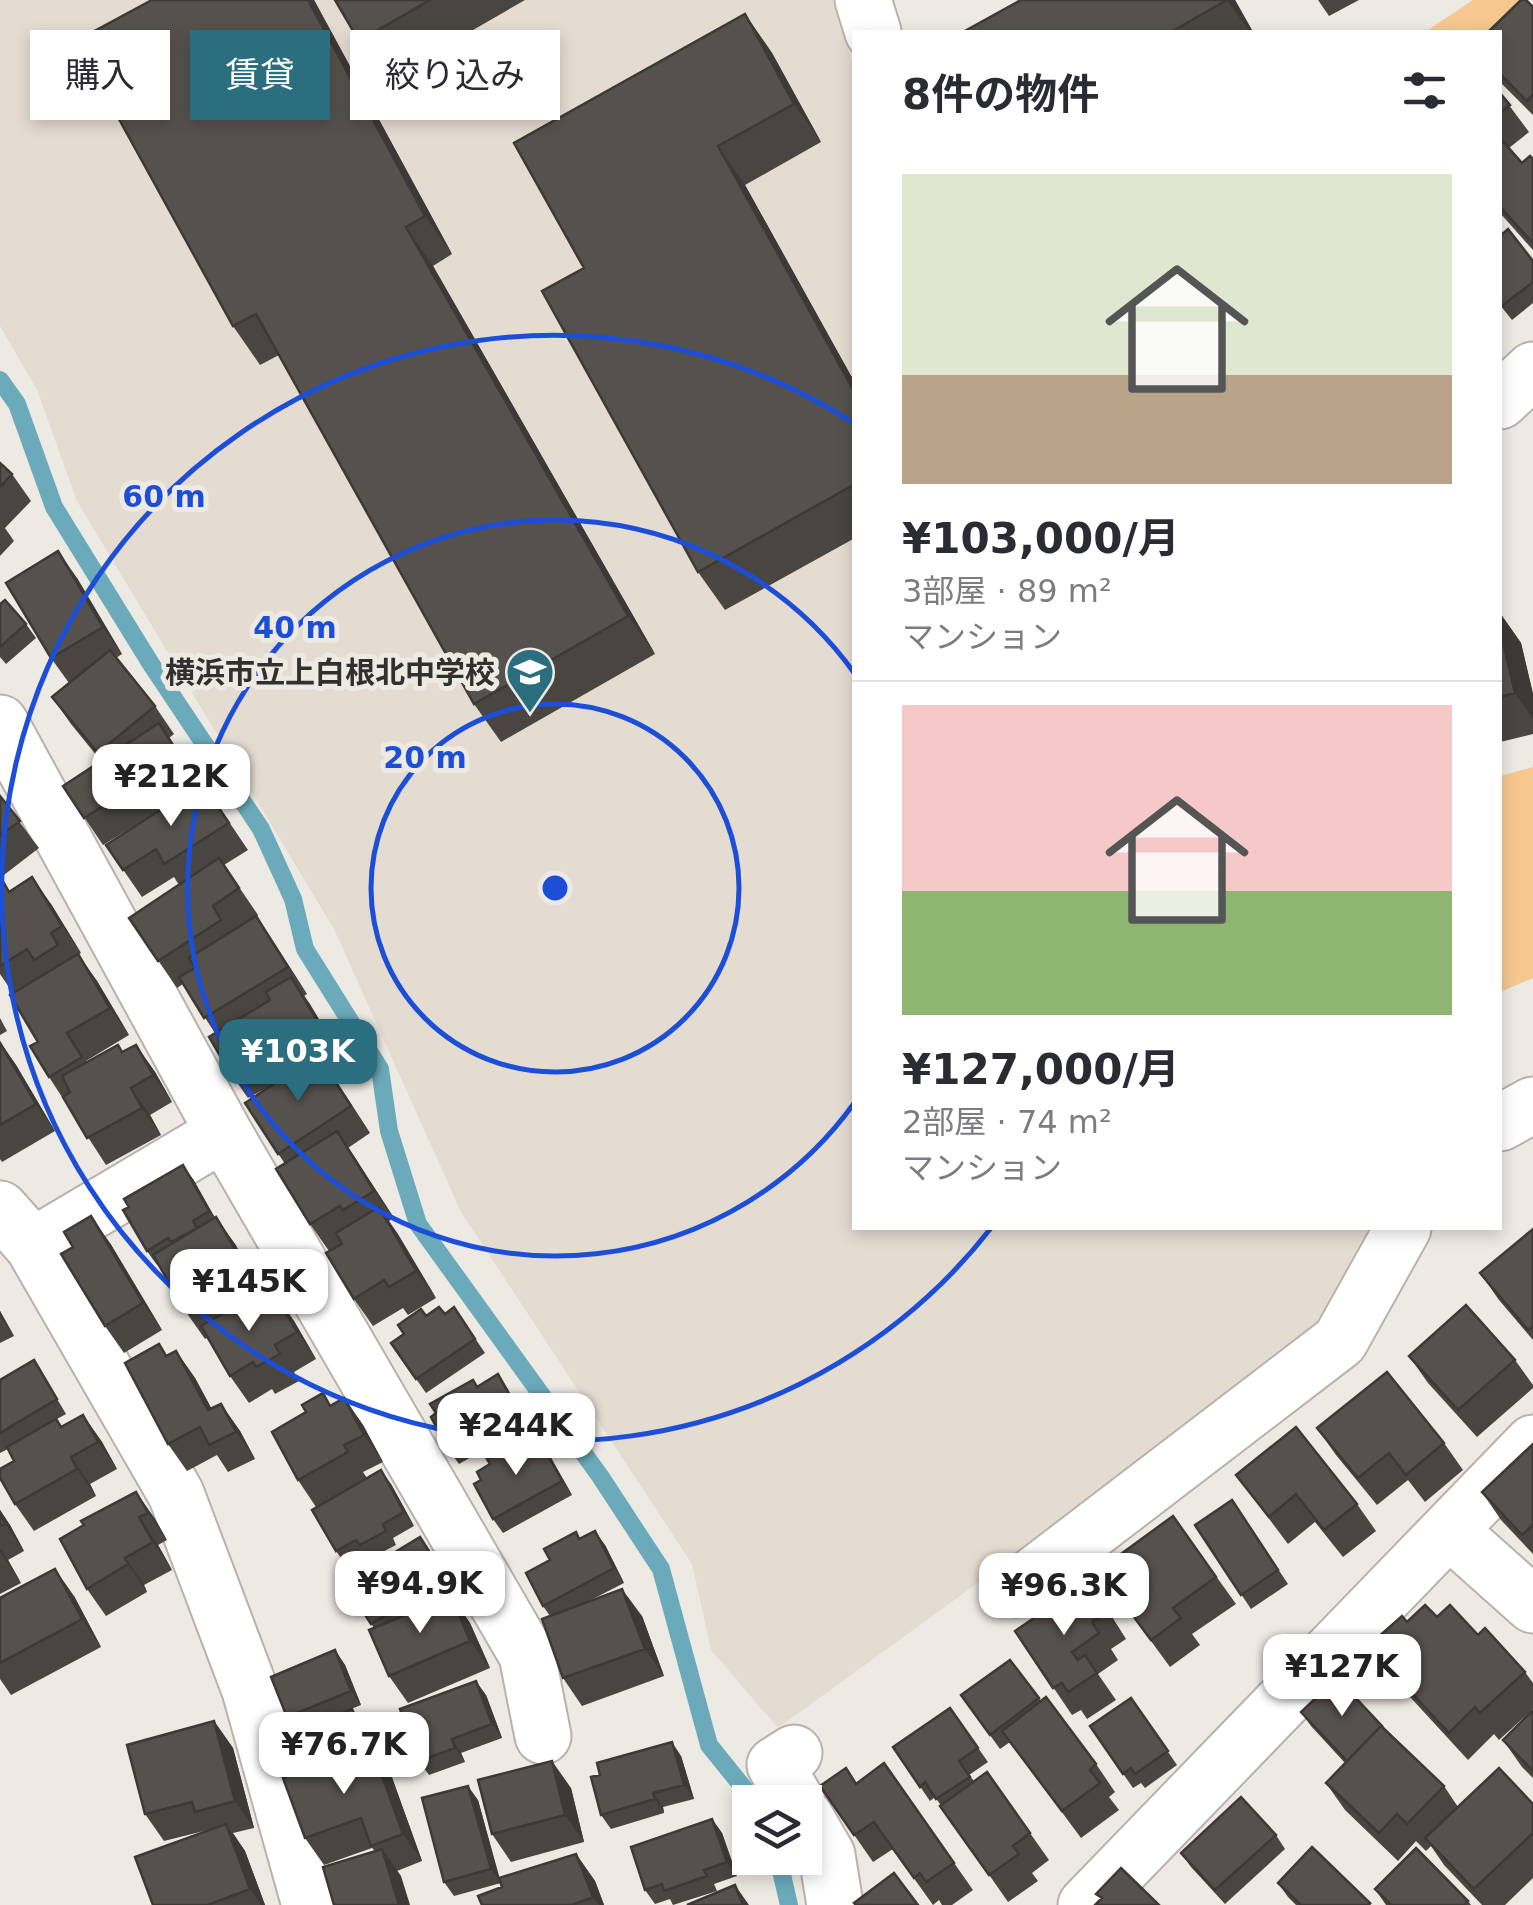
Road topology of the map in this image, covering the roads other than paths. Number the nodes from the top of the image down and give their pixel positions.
1 (863, 0) edge
2 (871, 30) edge
3 (1533, 370) edge
4 (1502, 399) edge
5 (0, 723) edge
6 (1533, 1106) edge
7 (1502, 1122) edge
8 (224, 1133) junction
9 (17, 1228) edge
10 (1402, 1230) edge
11 (1533, 1443) edge
12 (1450, 1531) junction
13 (1016, 1589) dead end
14 (1533, 1606) edge
15 (543, 1736) dead end
16 (822, 1846) edge
17 (310, 1905) edge
18 (835, 1905) edge
19 (1086, 1905) edge

1 - 2 street
3 - 4 street
5 - 8 street
6 - 7 street
8 - 9 street
8 - 15 street
9 - 17 street
10 - 13 street
11 - 12 street
12 - 14 street
12 - 19 street
16 - 18 street

